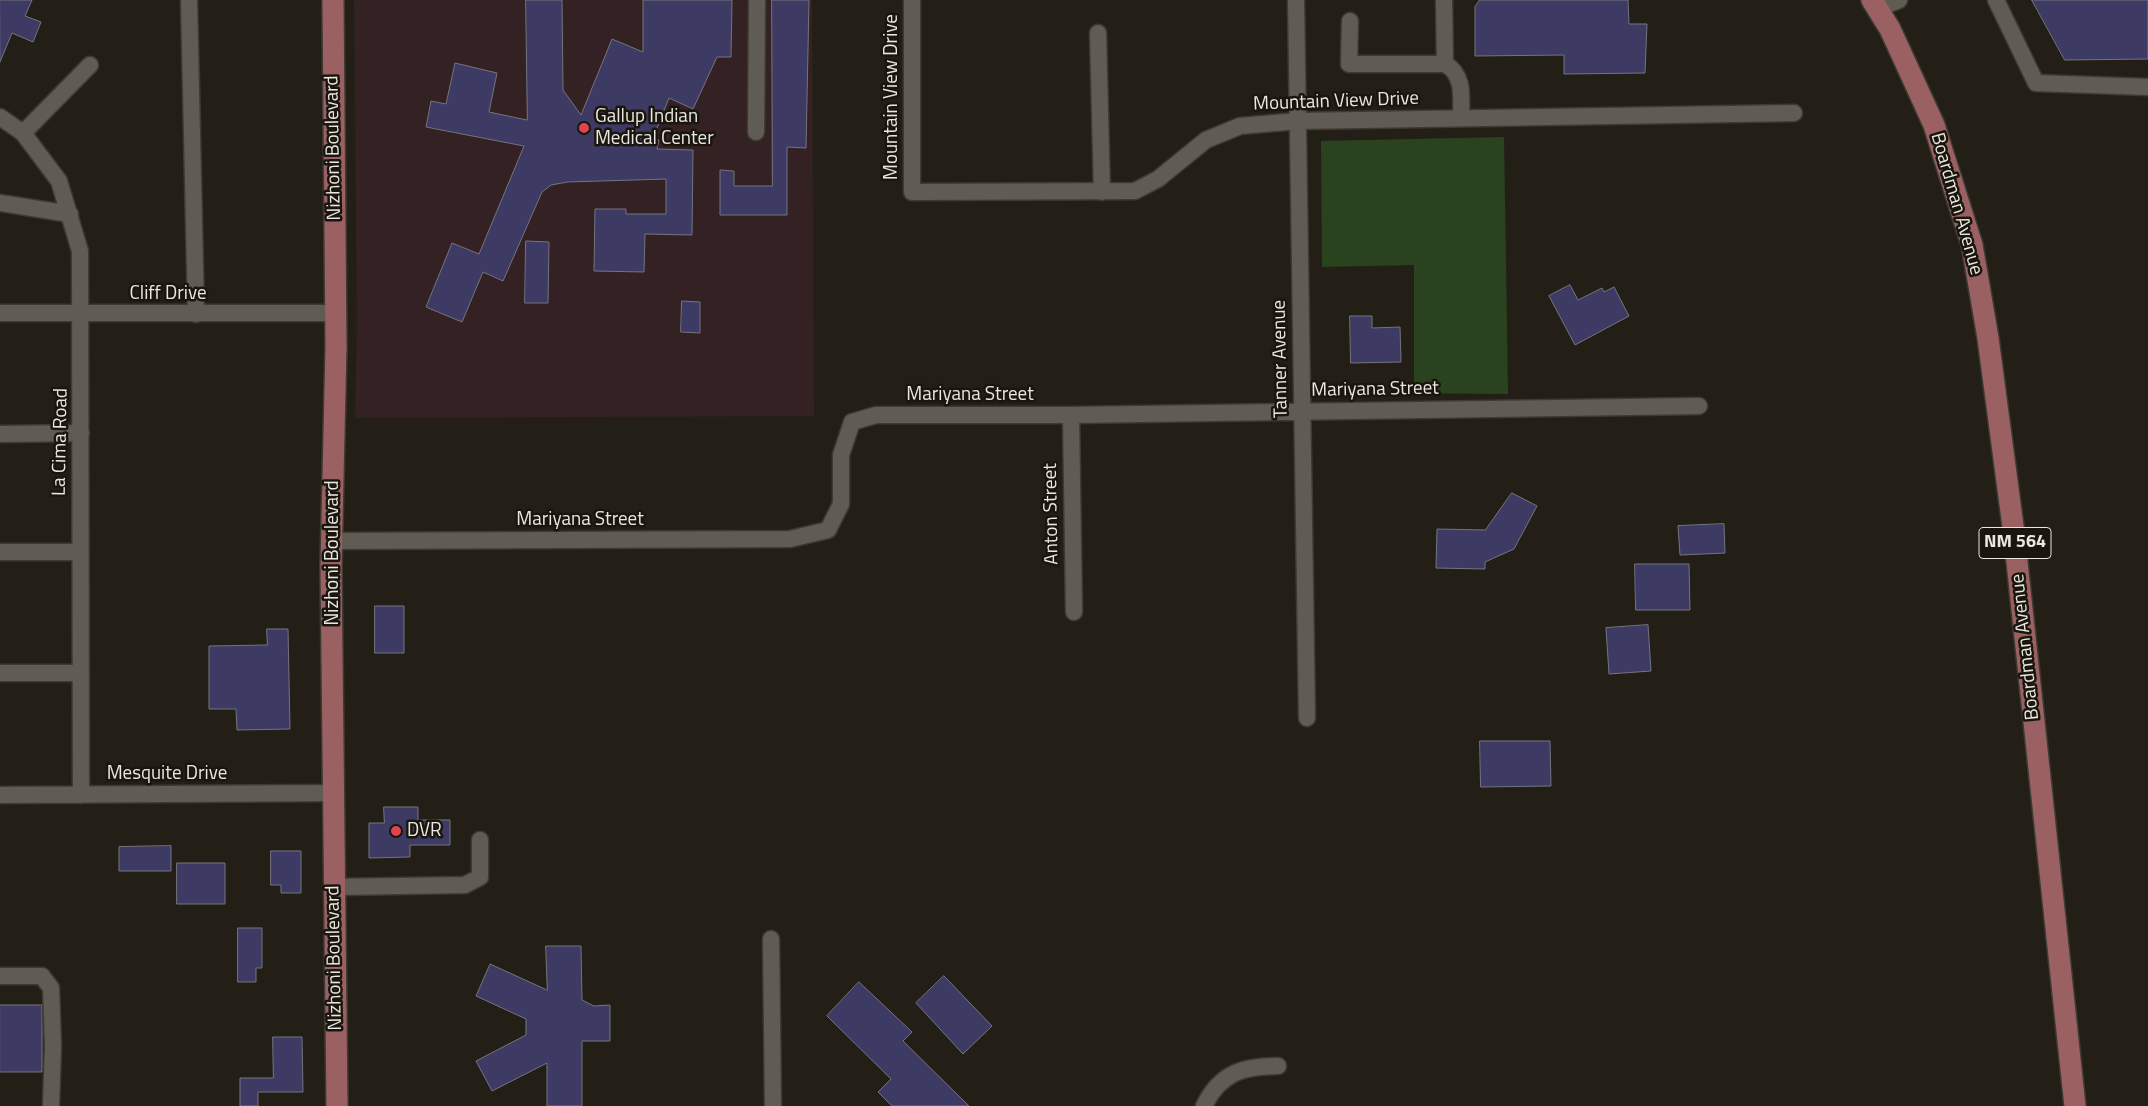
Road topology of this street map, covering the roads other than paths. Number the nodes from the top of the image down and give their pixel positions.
1 (189, 0) edge
2 (333, 0) edge
3 (757, 0) edge
4 (912, 0) edge
5 (1296, 0) edge
6 (1444, 0) edge
7 (1899, 0) edge
8 (1996, 0) edge
9 (1875, 5) edge
10 (1350, 21) dead end
11 (1098, 33) dead end
12 (1445, 64) junction
13 (90, 65) dead end
14 (2148, 87) edge
15 (1794, 113) dead end
16 (0, 117) edge
17 (1461, 118) junction
18 (1298, 121) junction
19 (756, 132) dead end
20 (23, 133) junction
21 (1102, 192) junction
22 (0, 203) edge
23 (70, 214) junction
24 (0, 313) edge
25 (82, 313) junction
26 (336, 313) junction
27 (196, 314) junction
28 (1699, 406) dead end
29 (1301, 410) junction
30 (1071, 415) junction
31 (81, 433) junction
32 (0, 434) edge
33 (331, 541) junction
34 (0, 552) edge
35 (80, 552) junction
36 (1074, 612) dead end
37 (81, 673) junction
38 (0, 674) edge
39 (1307, 718) dead end
40 (333, 793) junction
41 (0, 794) edge
42 (81, 794) junction
43 (480, 840) dead end
44 (334, 887) junction
45 (771, 939) dead end
46 (0, 976) edge
47 (1278, 1066) dead end
48 (52, 1106) edge
49 (337, 1106) edge
50 (772, 1106) edge
51 (1204, 1106) edge
52 (2075, 1106) edge

1 - 27 street
2 - 26 main road, Nizhoni Boulevard
3 - 19 street
4 - 21 street, Mountain View Drive
5 - 18 street, Tanner Avenue
6 - 12 street
7 - 9 street
8 - 14 street
9 - 52 main road, Boardman Avenue / NM 564
10 - 12 street
11 - 21 street
12 - 17 street
13 - 20 street
15 - 17 street, Mountain View Drive
16 - 20 street, La Cima Road
17 - 18 street, Mountain View Drive
18 - 21 street, Mountain View Drive
18 - 29 street, Tanner Avenue
20 - 23 street, La Cima Road
22 - 23 street
23 - 25 street, La Cima Road
24 - 25 street, Cliff Drive
25 - 27 street, Cliff Drive
25 - 31 street, La Cima Road
26 - 27 street, Cliff Drive
26 - 33 main road, Nizhoni Boulevard
28 - 29 street, Mariyana Street
29 - 30 street, Mariyana Street
29 - 39 street, Tanner Avenue
30 - 33 street, Mariyana Street
30 - 36 street, Anton Street
31 - 32 street
31 - 35 street, La Cima Road
33 - 40 main road, Nizhoni Boulevard
34 - 35 street
35 - 37 street, La Cima Road
37 - 38 street
37 - 42 street, La Cima Road
40 - 42 street, Mesquite Drive
40 - 44 main road, Nizhoni Boulevard
41 - 42 street, Mesquite Drive
43 - 44 street
44 - 49 main road, Nizhoni Boulevard
45 - 50 street
46 - 48 street
47 - 51 street

